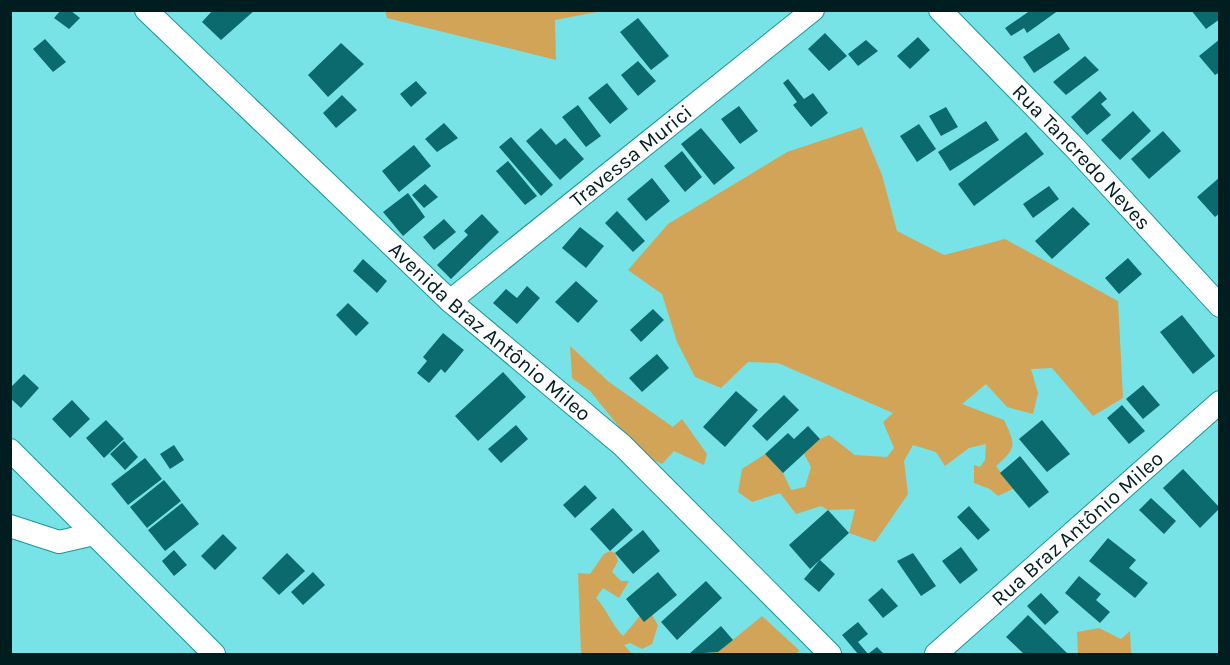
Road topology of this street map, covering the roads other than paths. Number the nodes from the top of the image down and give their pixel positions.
1 (146, 10) edge
2 (813, 10) edge
3 (940, 10) edge
4 (450, 301) junction
5 (1220, 306) edge
6 (1220, 402) edge
7 (10, 450) edge
8 (10, 526) edge
9 (94, 534) junction
10 (214, 654) edge
11 (830, 654) edge
12 (936, 654) edge

1 - 4 street, Avenida Braz Antônio Mileo
2 - 4 street, Travessa Murici
3 - 5 street, Rua Tancredo Neves
4 - 11 street, Avenida Braz Antônio Mileo
6 - 12 street, Rua Braz Antônio Mileo
7 - 9 street
8 - 9 street
9 - 10 street

